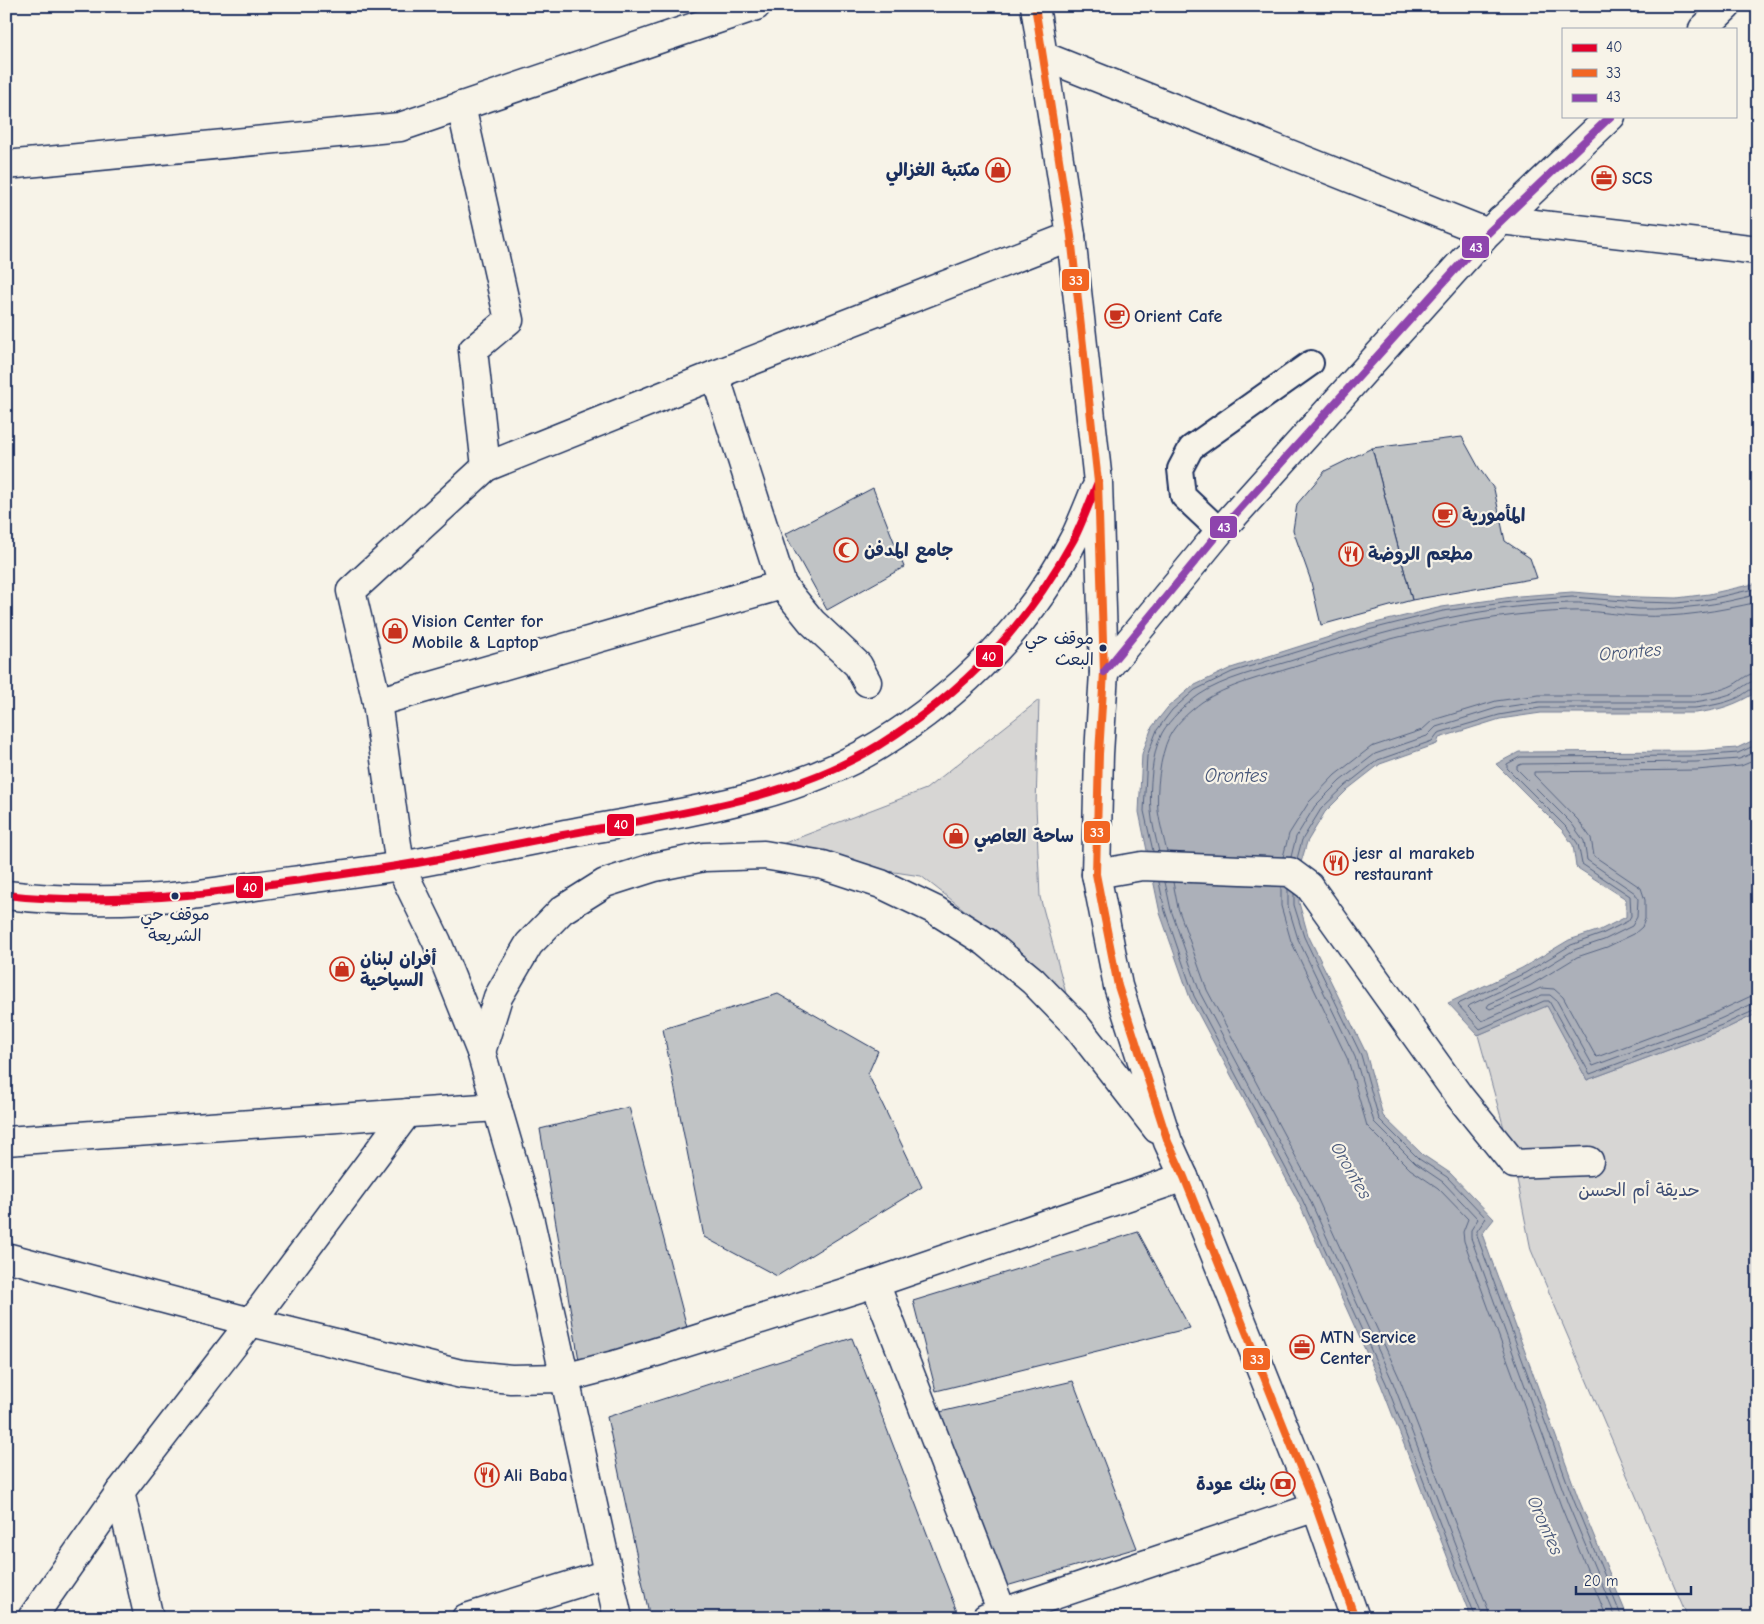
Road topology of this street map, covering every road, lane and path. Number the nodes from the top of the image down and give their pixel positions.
1 (756, 6) edge
2 (1035, 6) edge
3 (1727, 6) edge
4 (1705, 28) edge
5 (1043, 56) junction
6 (461, 106) junction
7 (1609, 118) edge
8 (6, 165) edge
9 (1495, 227) junction
10 (1071, 236) junction
11 (1758, 250) edge
12 (1311, 363) dead end
13 (715, 375) junction
14 (486, 467) junction
15 (1098, 482) junction
16 (1220, 531) junction
17 (782, 585) junction
18 (1104, 672) junction
19 (867, 682) dead end
20 (377, 702) junction
21 (400, 866) junction
22 (1096, 874) junction
23 (6, 895) edge
24 (482, 1052) junction
25 (497, 1107) junction
26 (406, 1113) junction
27 (6, 1141) edge
28 (1168, 1142) junction
29 (1589, 1162) dead end
30 (1184, 1177) junction
31 (6, 1257) edge
32 (875, 1283) junction
33 (251, 1322) junction
34 (564, 1378) junction
35 (120, 1492) junction
36 (1316, 1507) junction
37 (607, 1574) junction
38 (994, 1615) edge
39 (32, 1618) edge
40 (149, 1618) edge
41 (466, 1618) edge
42 (618, 1618) edge
43 (1355, 1618) edge

1 - 6 street
2 - 5 street
3 - 4 street
5 - 9 street
5 - 10 street
6 - 8 street
6 - 14 street
7 - 9 street
9 - 11 street
9 - 16 street
10 - 13 street
10 - 15 street
12 - 16 lane
13 - 14 street
13 - 17 street
14 - 20 street
15 - 18 street
15 - 21 street
16 - 18 street
17 - 19 street
17 - 20 street
18 - 22 street
20 - 21 street
21 - 23 street
21 - 24 street
22 - 28 street
22 - 29 street
24 - 25 street
24 - 28 street
25 - 26 street
25 - 34 street
26 - 27 street
26 - 33 street
28 - 30 street
30 - 32 street
30 - 36 street
31 - 33 street
32 - 34 street
32 - 38 street
33 - 34 street
33 - 35 street
34 - 37 street
35 - 39 street
35 - 40 street
36 - 38 street
36 - 43 street
37 - 41 street
37 - 42 street

